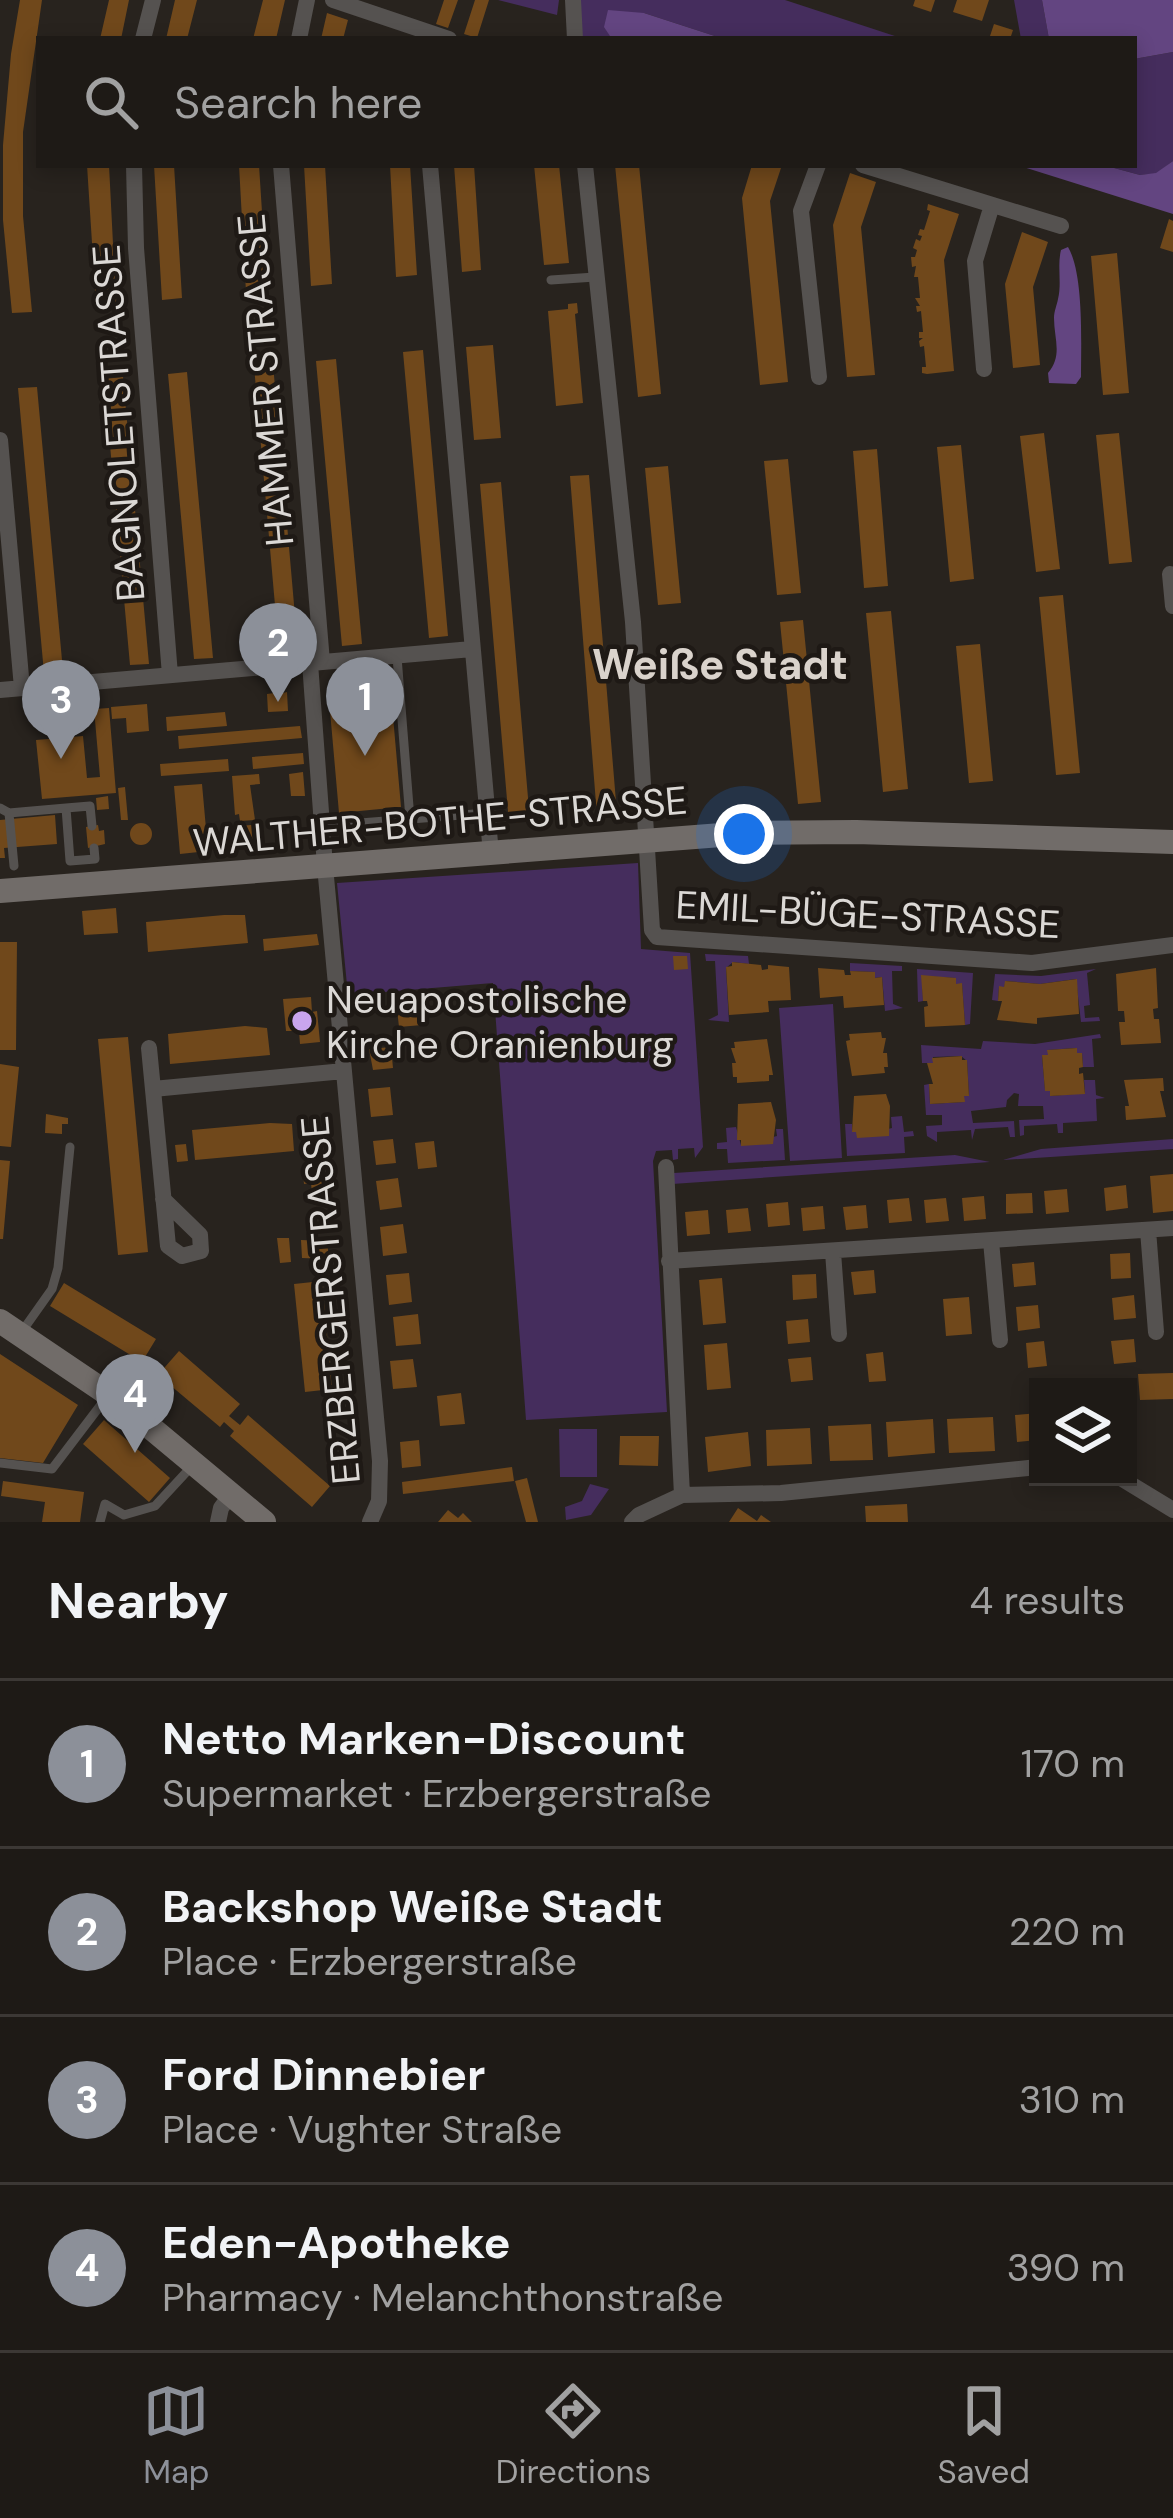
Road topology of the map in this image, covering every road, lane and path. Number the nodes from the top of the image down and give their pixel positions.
1 (153, 0) edge
2 (307, 0) edge
3 (333, 0) edge
4 (573, 0) edge
5 (144, 36) edge
6 (299, 36) edge
7 (440, 36) edge
8 (575, 36) edge
9 (134, 168) edge
10 (281, 168) edge
11 (430, 168) edge
12 (585, 168) edge
13 (817, 168) edge
14 (872, 168) edge
15 (992, 205) junction
16 (1061, 226) dead end
17 (595, 277) junction
18 (551, 280) dead end
19 (984, 369) dead end
20 (819, 377) dead end
21 (0, 440) edge
22 (1169, 574) dead end
23 (1173, 606) edge
24 (472, 649) junction
25 (397, 655) junction
26 (316, 662) junction
27 (170, 675) junction
28 (22, 688) junction
29 (0, 690) edge
30 (66, 808) junction
31 (4, 810) edge
32 (487, 813) junction
33 (410, 819) junction
34 (92, 826) dead end
35 (322, 826) junction
36 (647, 840) junction
37 (1173, 842) edge
38 (94, 848) dead end
39 (491, 854) junction
40 (14, 866) dead end
41 (325, 866) junction
42 (0, 892) edge
43 (1173, 945) edge
44 (149, 1048) dead end
45 (344, 1072) junction
46 (153, 1090) junction
47 (70, 1148) dead end
48 (666, 1167) dead end
49 (163, 1199) dead end
50 (1173, 1228) edge
51 (1148, 1230) junction
52 (991, 1241) junction
53 (833, 1252) junction
54 (669, 1261) junction
55 (10, 1328) edge
56 (1156, 1332) dead end
57 (839, 1334) dead end
58 (1000, 1340) dead end
59 (109, 1393) junction
60 (195, 1462) junction
61 (0, 1463) edge
62 (1029, 1468) edge
63 (1134, 1486) edge
64 (232, 1493) junction
65 (682, 1495) junction
66 (1173, 1510) edge
67 (123, 1518) edge
68 (100, 1522) edge
69 (218, 1522) edge
70 (265, 1522) edge
71 (370, 1522) edge
72 (632, 1522) edge

1 - 5 street
2 - 6 street
3 - 7 street
4 - 8 street
9 - 27 street, BAGNOLETSTRASSE
10 - 26 street, HAMMER STRASSE
11 - 24 street
12 - 17 street
13 - 20 street
14 - 15 street
15 - 16 street
15 - 19 street
17 - 18 lane
17 - 36 street
21 - 28 street
22 - 23 street
24 - 25 street
24 - 32 street
25 - 26 street
25 - 33 lane
26 - 27 street
26 - 35 street, ERZBERGERSTRASSE
27 - 28 street
28 - 29 street
30 - 31 lane
30 - 34 lane
30 - 38 lane
31 - 40 lane
32 - 33 lane
32 - 39 street
33 - 35 lane
35 - 41 street, ERZBERGERSTRASSE
36 - 37 street, WALTHER-BOTHE-STRASSE
36 - 39 street, WALTHER-BOTHE-STRASSE
36 - 43 street, EMIL-BÜGE-STRASSE
39 - 41 street, WALTHER-BOTHE-STRASSE
41 - 42 street, WALTHER-BOTHE-STRASSE
41 - 45 street, ERZBERGERSTRASSE
44 - 46 street
45 - 46 street, ERZBERGERSTRASSE
45 - 71 street, ERZBERGERSTRASSE
46 - 49 street
47 - 55 lane
48 - 54 street
50 - 51 street
51 - 52 street
51 - 56 street
52 - 53 street
52 - 58 street
53 - 54 street
53 - 57 street
54 - 65 street
55 - 59 street
59 - 60 street
59 - 61 lane
60 - 64 street
60 - 67 lane
62 - 65 street
63 - 66 street
64 - 69 street
64 - 70 street
65 - 72 street
67 - 68 lane

